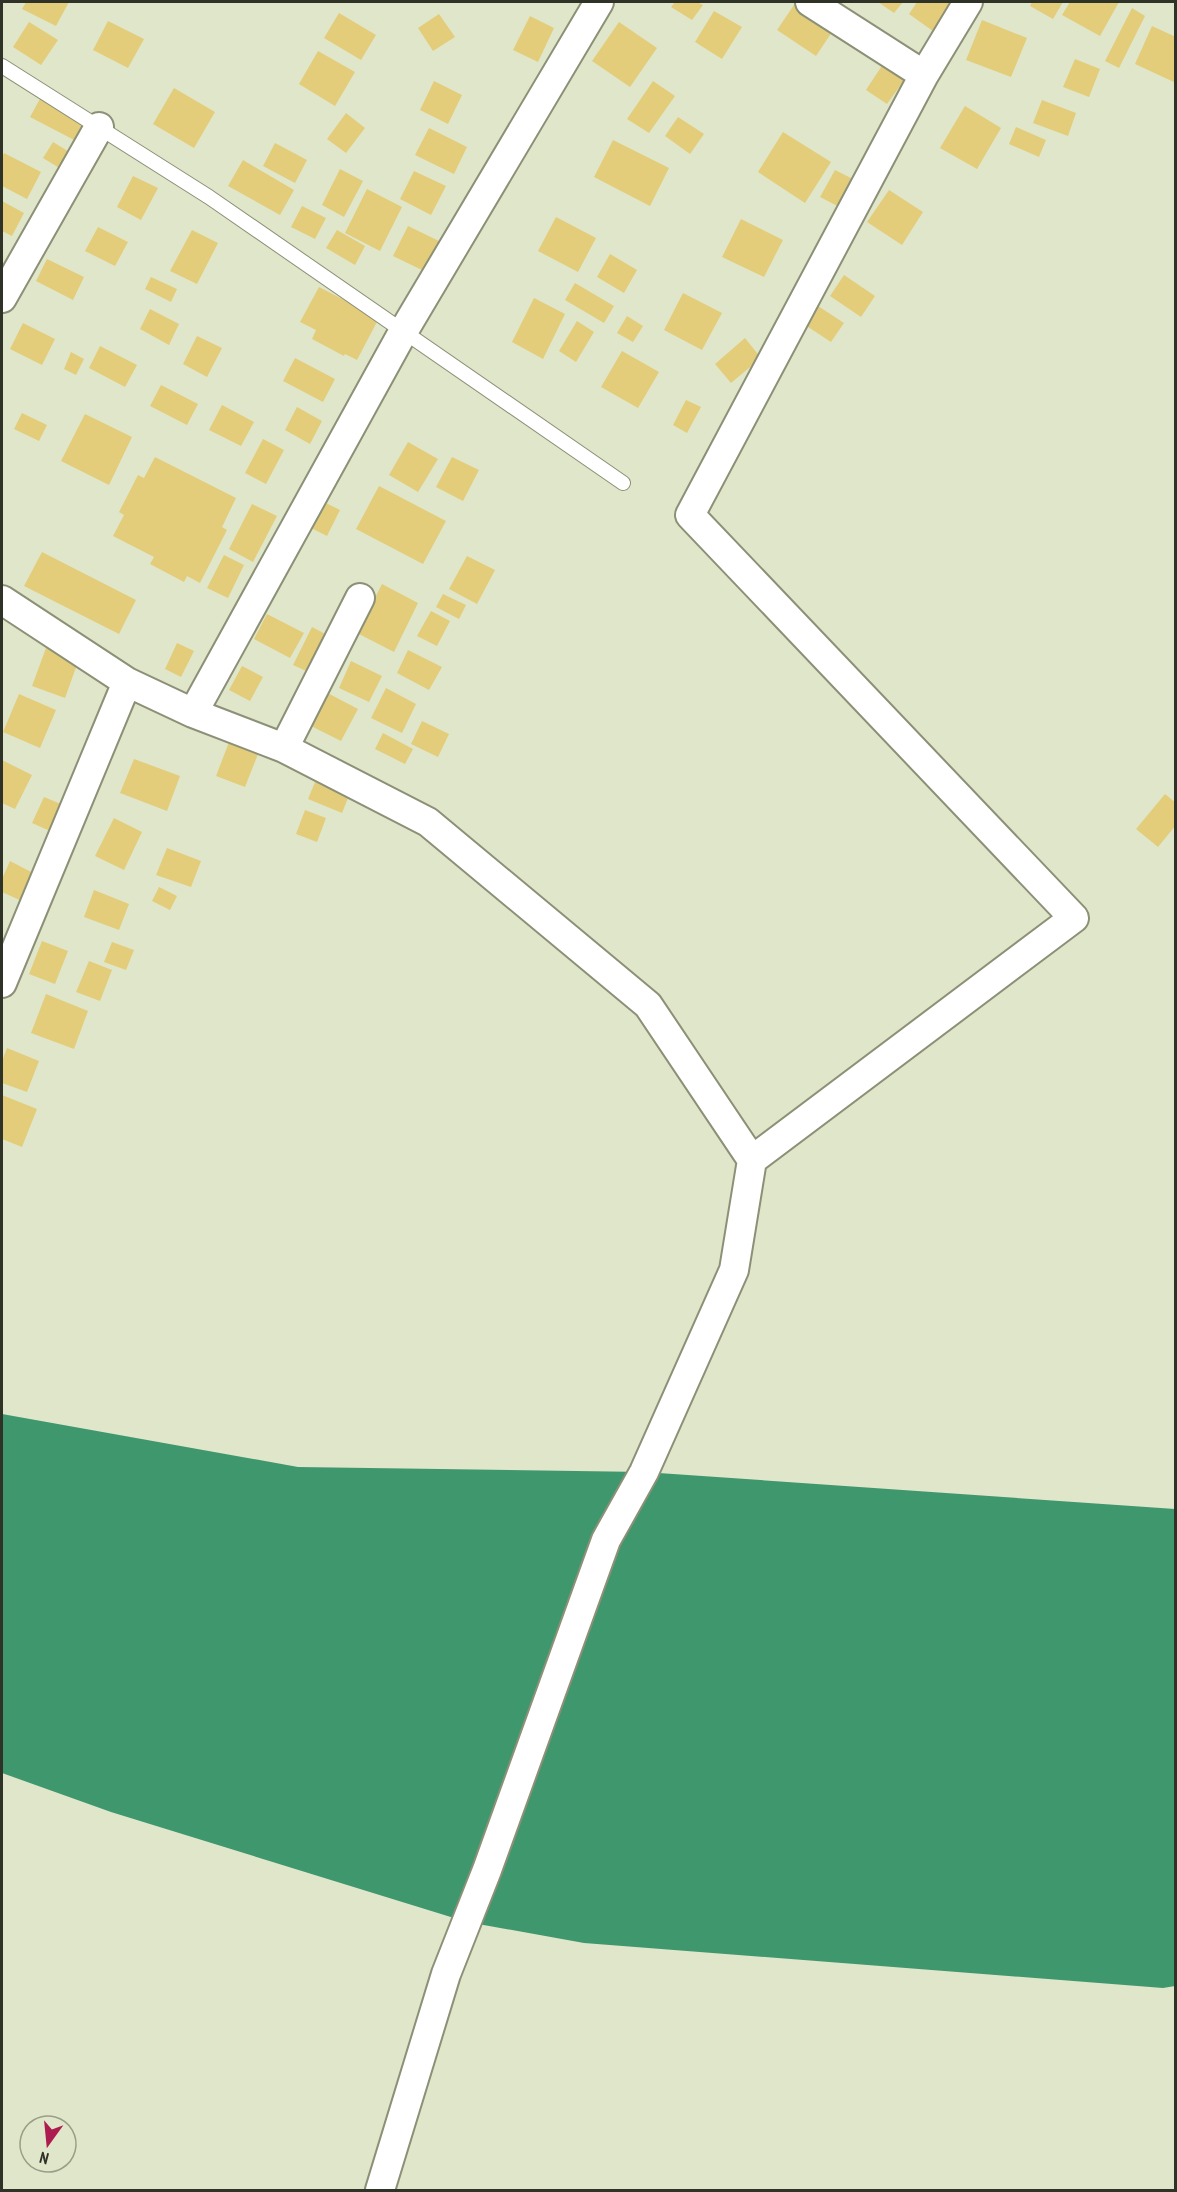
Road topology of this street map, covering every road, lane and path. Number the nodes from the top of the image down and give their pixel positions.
1 (599, 2) edge
2 (810, 2) edge
3 (968, 2) edge
4 (2, 66) edge
5 (924, 75) junction
6 (99, 127) junction
7 (2, 298) edge
8 (403, 332) junction
9 (623, 483) dead end
10 (360, 598) dead end
11 (2, 600) edge
12 (127, 682) junction
13 (193, 713) junction
14 (284, 748) junction
15 (2, 983) edge
16 (752, 1160) junction
17 (380, 2190) edge

1 - 8 street
2 - 5 street
3 - 5 street
4 - 6 lane
5 - 16 street
6 - 7 street
6 - 8 lane
8 - 9 lane
8 - 13 street
10 - 14 street
11 - 12 street
12 - 13 street
12 - 15 street
13 - 14 street
14 - 16 street
16 - 17 street

